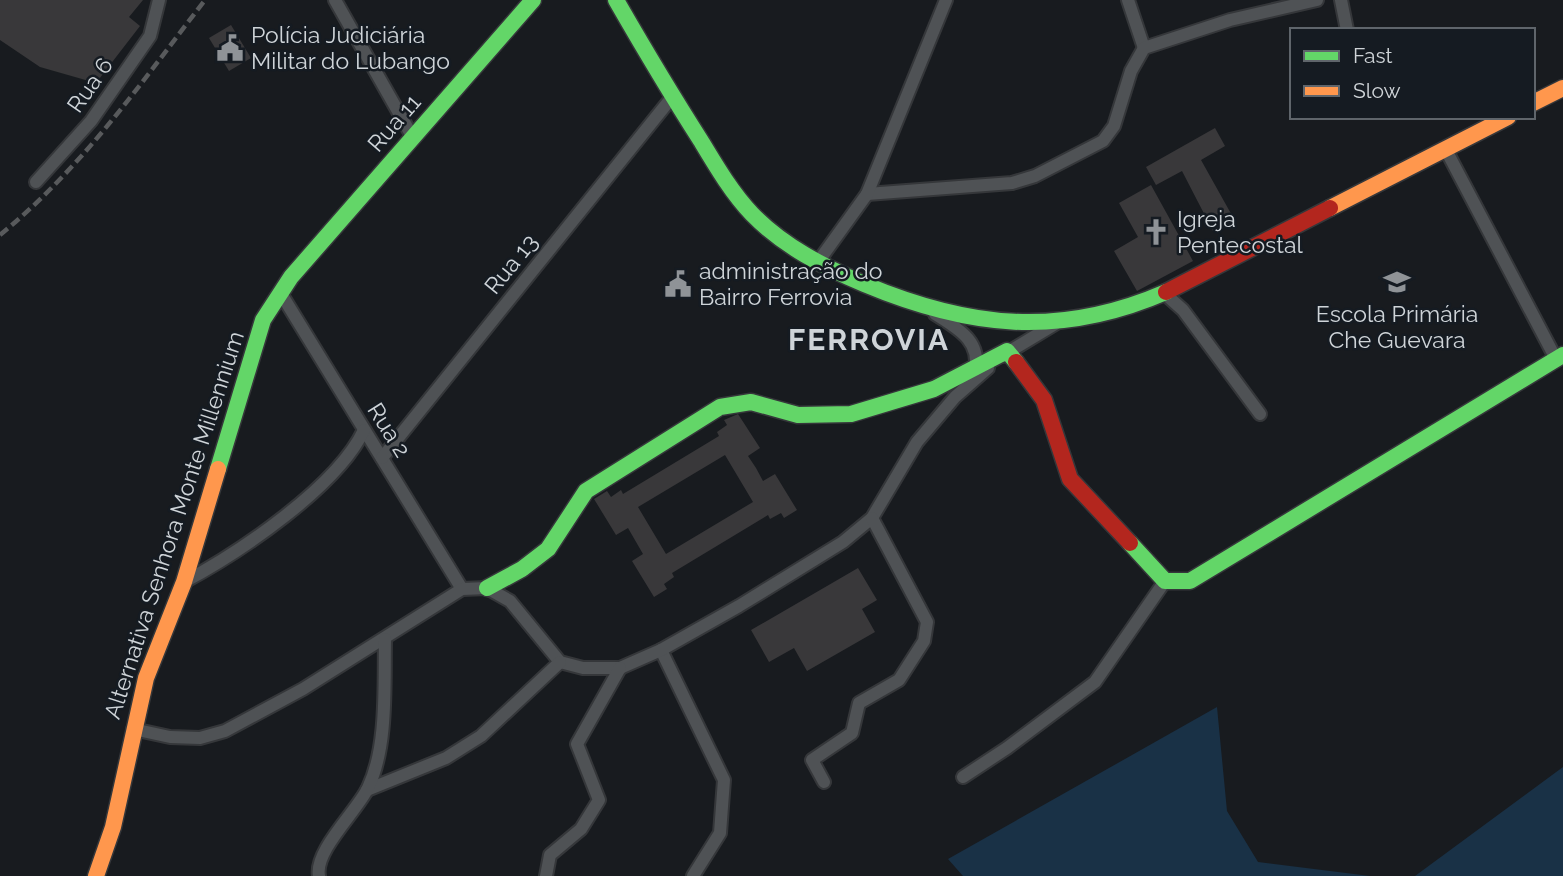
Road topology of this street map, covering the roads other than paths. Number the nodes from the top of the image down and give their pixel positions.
1 (159, 0) edge
2 (335, 0) edge
3 (533, 0) edge
4 (616, 0) edge
5 (946, 0) edge
6 (1128, 0) edge
7 (1317, 0) edge
8 (1341, 0) edge
9 (1347, 28) edge
10 (1144, 48) junction
11 (1563, 88) edge
12 (673, 96) junction
13 (1535, 102) edge
14 (1503, 119) edge
15 (412, 136) junction
16 (1446, 150) junction
17 (36, 182) dead end
18 (867, 194) junction
19 (818, 262) junction
20 (291, 277) joint
21 (280, 292) junction
22 (1164, 293) junction
23 (927, 309) junction
24 (1059, 322) junction
25 (1007, 351) junction
26 (1559, 357) edge
27 (975, 371) junction
28 (1260, 414) dead end
29 (364, 430) junction
30 (382, 458) junction
31 (872, 519) junction
32 (1165, 581) junction
33 (184, 582) junction
34 (487, 588) junction
35 (461, 589) junction
36 (385, 639) junction
37 (662, 650) junction
38 (560, 662) junction
39 (620, 668) junction
40 (133, 729) junction
41 (963, 777) dead end
42 (824, 782) dead end
43 (367, 790) junction
44 (96, 876) edge
45 (319, 876) edge
46 (546, 876) edge
47 (693, 876) edge

1 - 17 street, Rua 6
2 - 15 street
3 - 15 street, Rua 11
4 - 12 street
5 - 18 street
6 - 10 street
7 - 10 street
8 - 9 street
10 - 18 street
11 - 13 street
12 - 19 street
12 - 30 street, Rua 13
14 - 16 street
15 - 20 street, Rua 11
16 - 22 street
16 - 26 street
18 - 19 street
19 - 23 street
20 - 21 street, Alternativa Senhora Monte Millennium
21 - 29 street, Rua 2
21 - 33 street, Alternativa Senhora Monte Millennium
22 - 24 street
22 - 28 street
23 - 24 street
23 - 27 street
24 - 25 street
25 - 27 street
25 - 31 street
25 - 32 street
26 - 32 street
27 - 34 street
29 - 30 street, Rua 2
29 - 33 street
30 - 35 street, Rua 2
31 - 37 street
31 - 42 street
32 - 41 street
33 - 40 street, Alternativa Senhora Monte Millennium
34 - 35 street
34 - 38 street
35 - 36 street
36 - 40 street
36 - 43 street
37 - 39 street
37 - 47 street
38 - 39 street
38 - 43 street
39 - 46 street
40 - 44 street, Alternativa Senhora Monte Millennium
43 - 45 street

